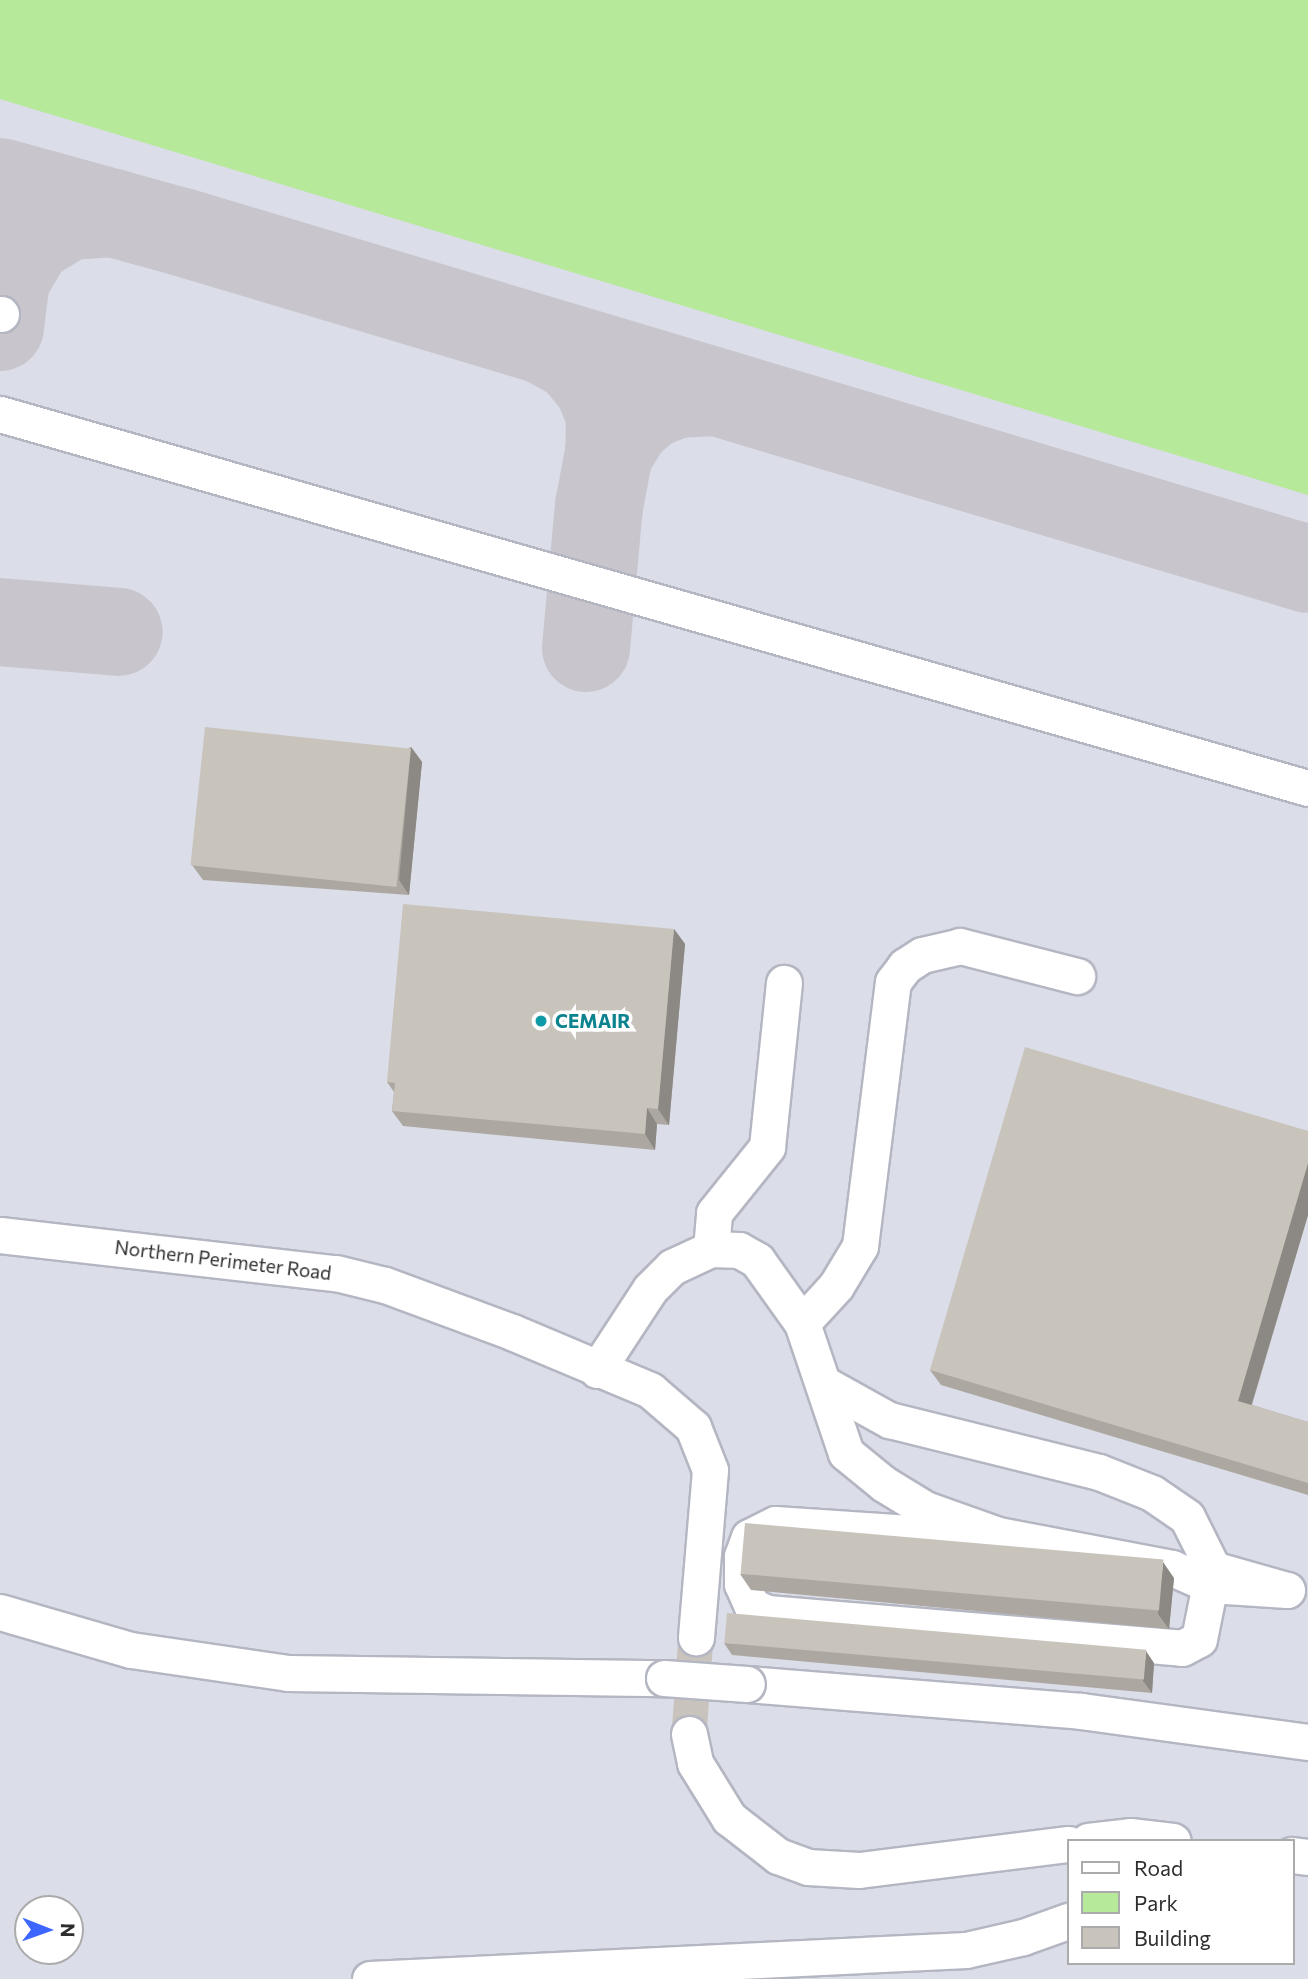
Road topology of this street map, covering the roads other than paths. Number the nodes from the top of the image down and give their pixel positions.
1 (0, 414) edge
2 (1308, 788) edge
3 (1077, 976) dead end
4 (784, 983) dead end
5 (0, 1235) edge
6 (712, 1250) junction
7 (803, 1323) junction
8 (597, 1370) junction
9 (824, 1384) junction
10 (998, 1535) junction
11 (1212, 1577) junction
12 (1297, 1592) edge
13 (0, 1612) edge
14 (696, 1637) tunnel mouth
15 (689, 1734) tunnel mouth
16 (1308, 1742) edge
17 (1105, 1839) edge
18 (1156, 1839) edge
19 (1066, 1844) edge
20 (1066, 1922) edge
21 (370, 1979) edge

1 - 2 lane
3 - 7 lane
4 - 6 lane
5 - 8 lane, Northern Perimeter Road
6 - 7 lane
6 - 8 lane
7 - 9 lane
8 - 14 lane, Northern Perimeter Road
9 - 10 lane
9 - 11 lane
10 - 11 lane
10 - 11 lane
11 - 12 lane
13 - 16 lane, bridge
15 - 19 lane
17 - 18 lane
20 - 21 lane

